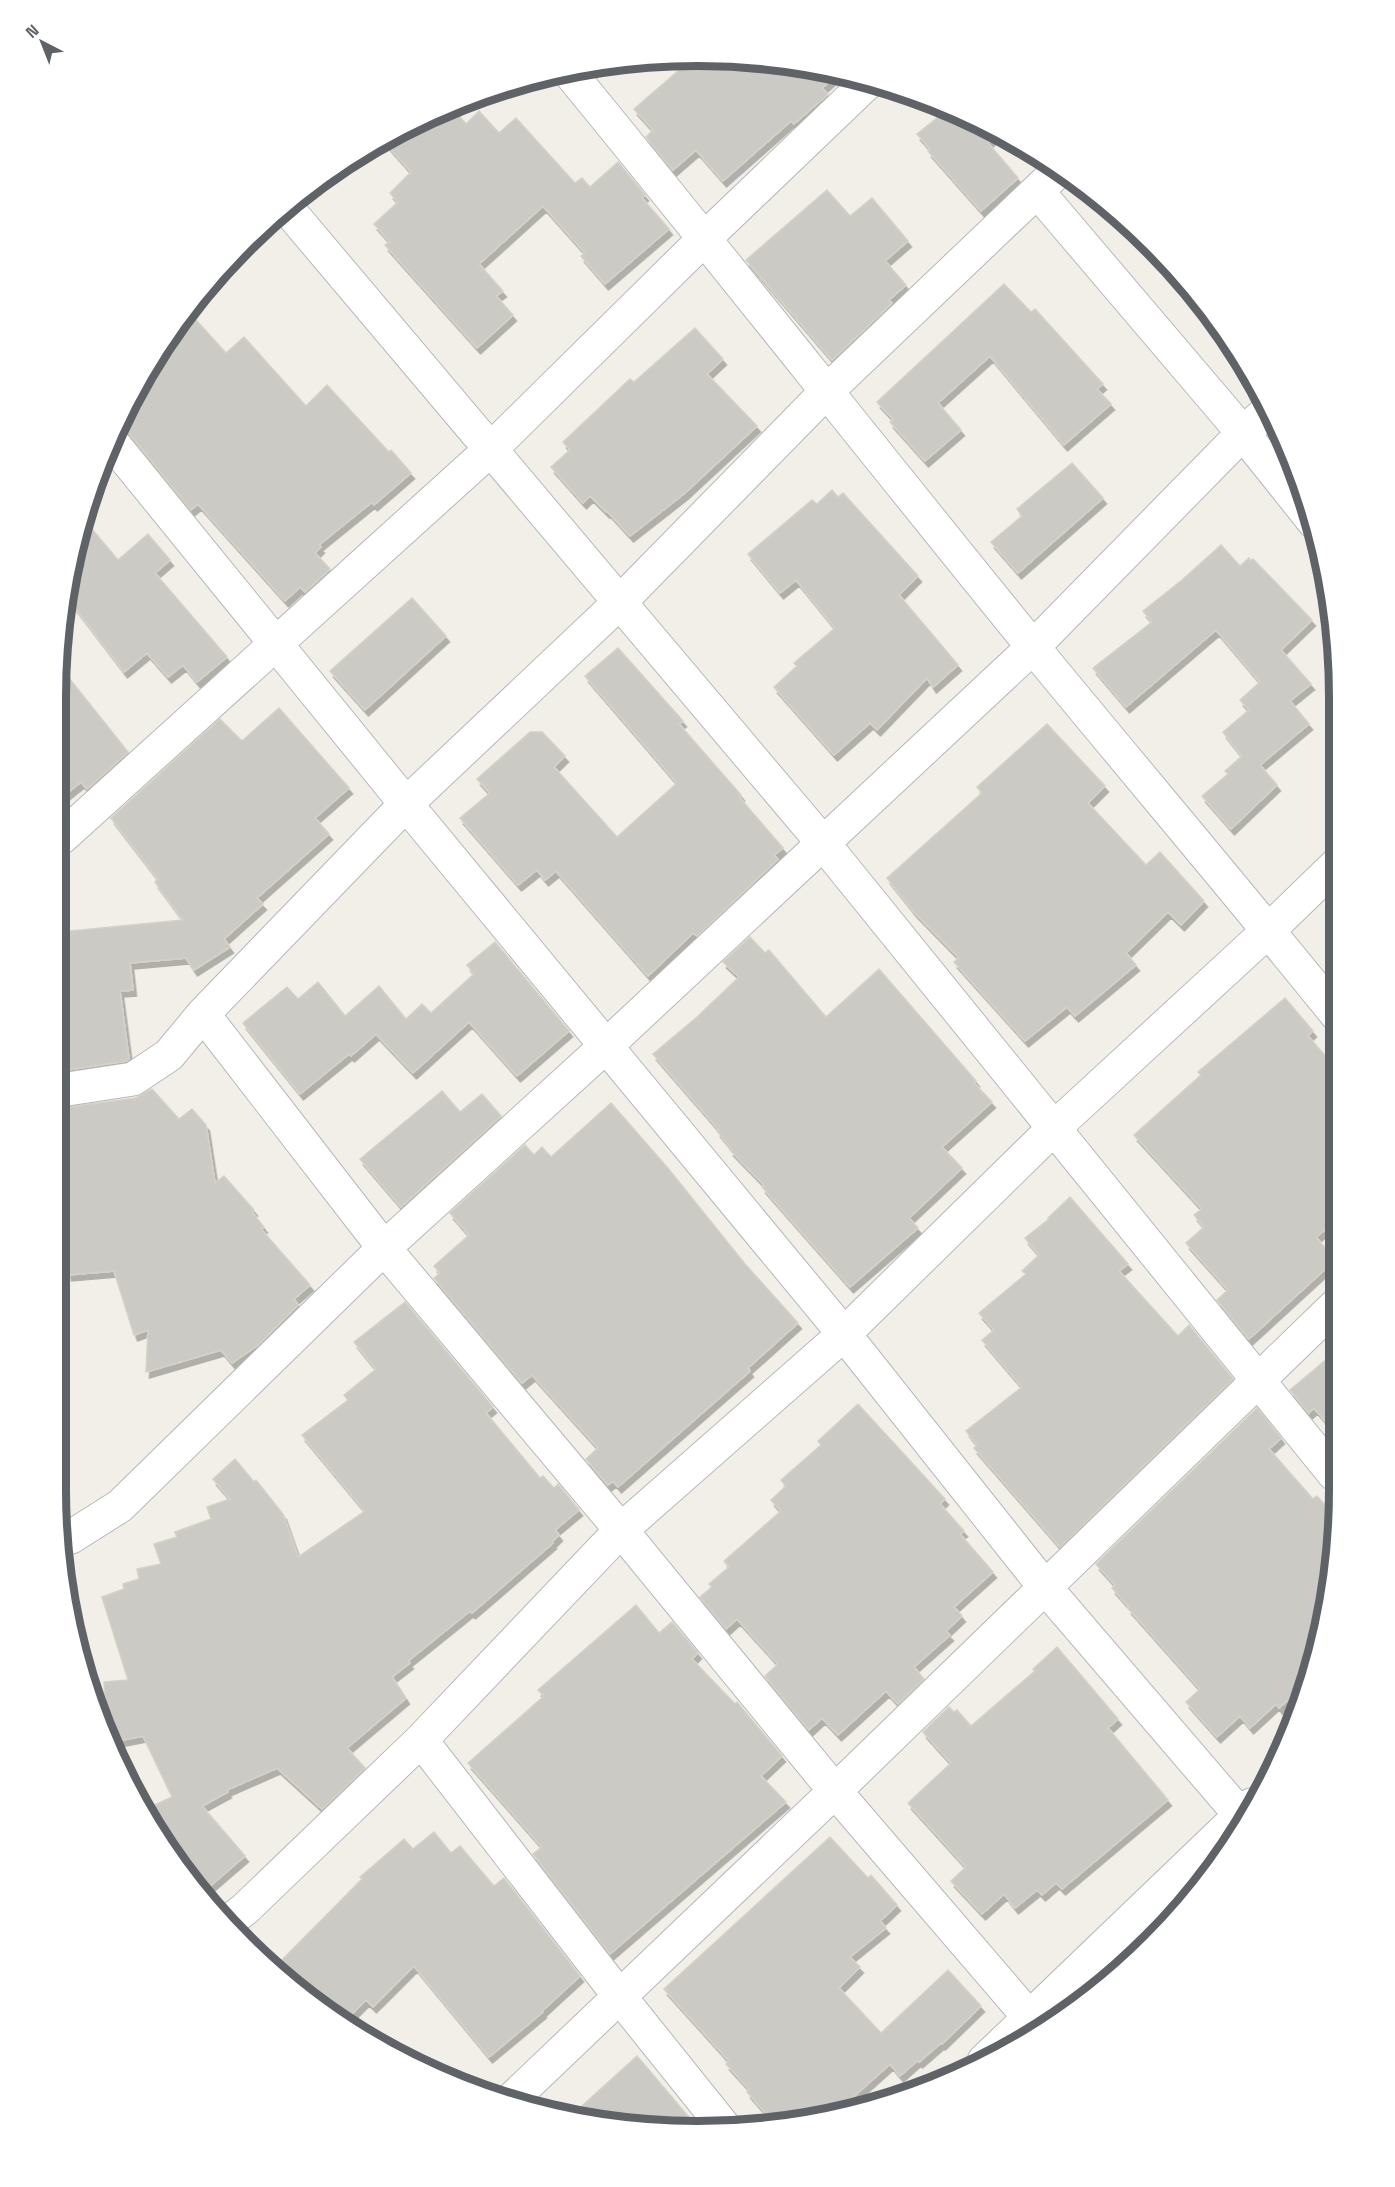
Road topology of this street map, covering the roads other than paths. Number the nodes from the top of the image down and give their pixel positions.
1 (574, 78) edge
2 (861, 88) edge
3 (1049, 181) edge
4 (292, 214) edge
5 (705, 238) junction
6 (827, 391) junction
7 (1263, 416) edge
8 (1243, 433) junction
9 (117, 449) edge
10 (491, 449) junction
11 (1297, 500) edge
12 (620, 602) junction
13 (277, 644) junction
14 (1033, 647) junction
15 (406, 804) junction
16 (66, 834) edge
17 (823, 843) junction
18 (1329, 872) edge
19 (1269, 930) junction
20 (1329, 1006) edge
21 (203, 1014) junction
22 (606, 1046) junction
23 (66, 1089) edge
24 (1054, 1128) junction
25 (384, 1248) junction
26 (1329, 1312) edge
27 (844, 1334) junction
28 (1257, 1380) junction
29 (1329, 1467) edge
30 (621, 1530) junction
31 (68, 1538) edge
32 (1044, 1586) junction
33 (421, 1740) junction
34 (835, 1791) junction
35 (1241, 1809) edge
36 (1233, 1823) edge
37 (234, 1918) edge
38 (621, 1997) junction
39 (1038, 2021) edge
40 (1034, 2023) edge
41 (518, 2094) edge
42 (719, 2120) edge

1 - 5 street
2 - 5 street
3 - 6 street
3 - 8 street
4 - 10 street
5 - 6 street
5 - 10 street
6 - 12 street
6 - 14 street
7 - 8 street
8 - 11 street
8 - 14 street
9 - 13 street
10 - 12 street
10 - 13 street
12 - 15 street
12 - 17 street
13 - 15 street
13 - 16 street
14 - 17 street
14 - 19 street
15 - 21 street
15 - 22 street
17 - 22 street
17 - 24 street
18 - 19 street
19 - 20 street
19 - 24 street
21 - 23 street
21 - 25 street
22 - 25 street
22 - 27 street
24 - 27 street
24 - 28 street
25 - 30 street
25 - 31 street
26 - 28 street
27 - 30 street
27 - 32 street
28 - 29 street
28 - 32 street
30 - 33 street
30 - 34 street
32 - 34 street
32 - 35 street
33 - 37 street
33 - 38 street
34 - 38 street
34 - 40 street
36 - 39 street
38 - 41 street
38 - 42 street

